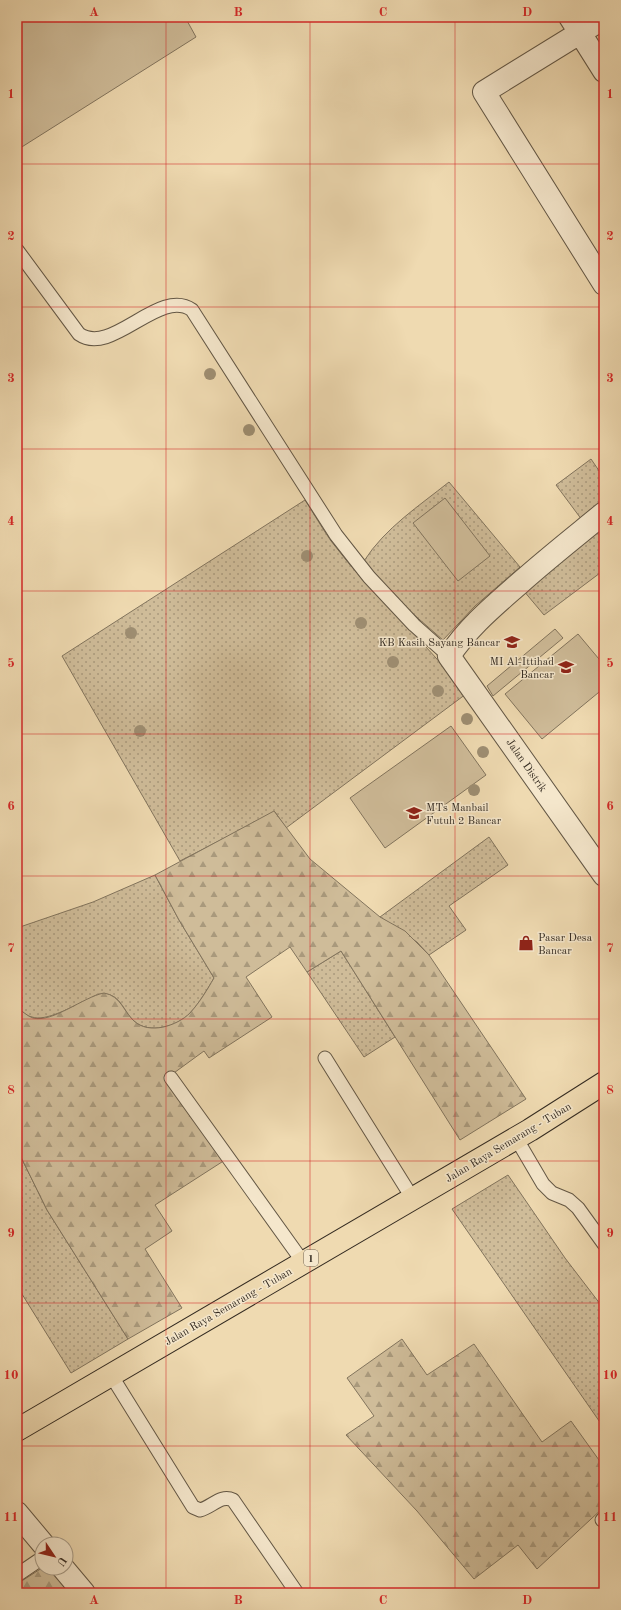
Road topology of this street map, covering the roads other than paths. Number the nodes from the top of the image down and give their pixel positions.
1 (604, 18) edge
2 (575, 25) edge
3 (604, 71) edge
4 (17, 250) edge
5 (604, 284) edge
6 (604, 513) edge
7 (450, 656) junction
8 (604, 875) edge
9 (325, 1058) dead end
10 (171, 1078) dead end
11 (604, 1083) edge
12 (516, 1138) junction
13 (413, 1198) junction
14 (604, 1244) edge
15 (303, 1262) junction
16 (111, 1374) junction
17 (17, 1430) edge
18 (17, 1513) edge
19 (36, 1536) edge
20 (34, 1563) edge
21 (17, 1575) edge
22 (70, 1576) edge
23 (84, 1593) edge
24 (297, 1593) edge

1 - 2 street
2 - 3 street
2 - 5 street
4 - 7 lane
6 - 7 street
7 - 8 street, Jalan Distrik
9 - 13 lane
10 - 15 lane
11 - 12 highway, Jalan Raya Semarang - Tuban / 1
12 - 13 highway, Jalan Raya Semarang - Tuban / 1
12 - 14 lane
13 - 15 highway, Jalan Raya Semarang - Tuban / 1
15 - 16 highway, Jalan Raya Semarang - Tuban / 1
16 - 17 highway, Jalan Raya Semarang - Tuban / 1
16 - 24 lane
18 - 19 street
20 - 21 lane
22 - 23 street

